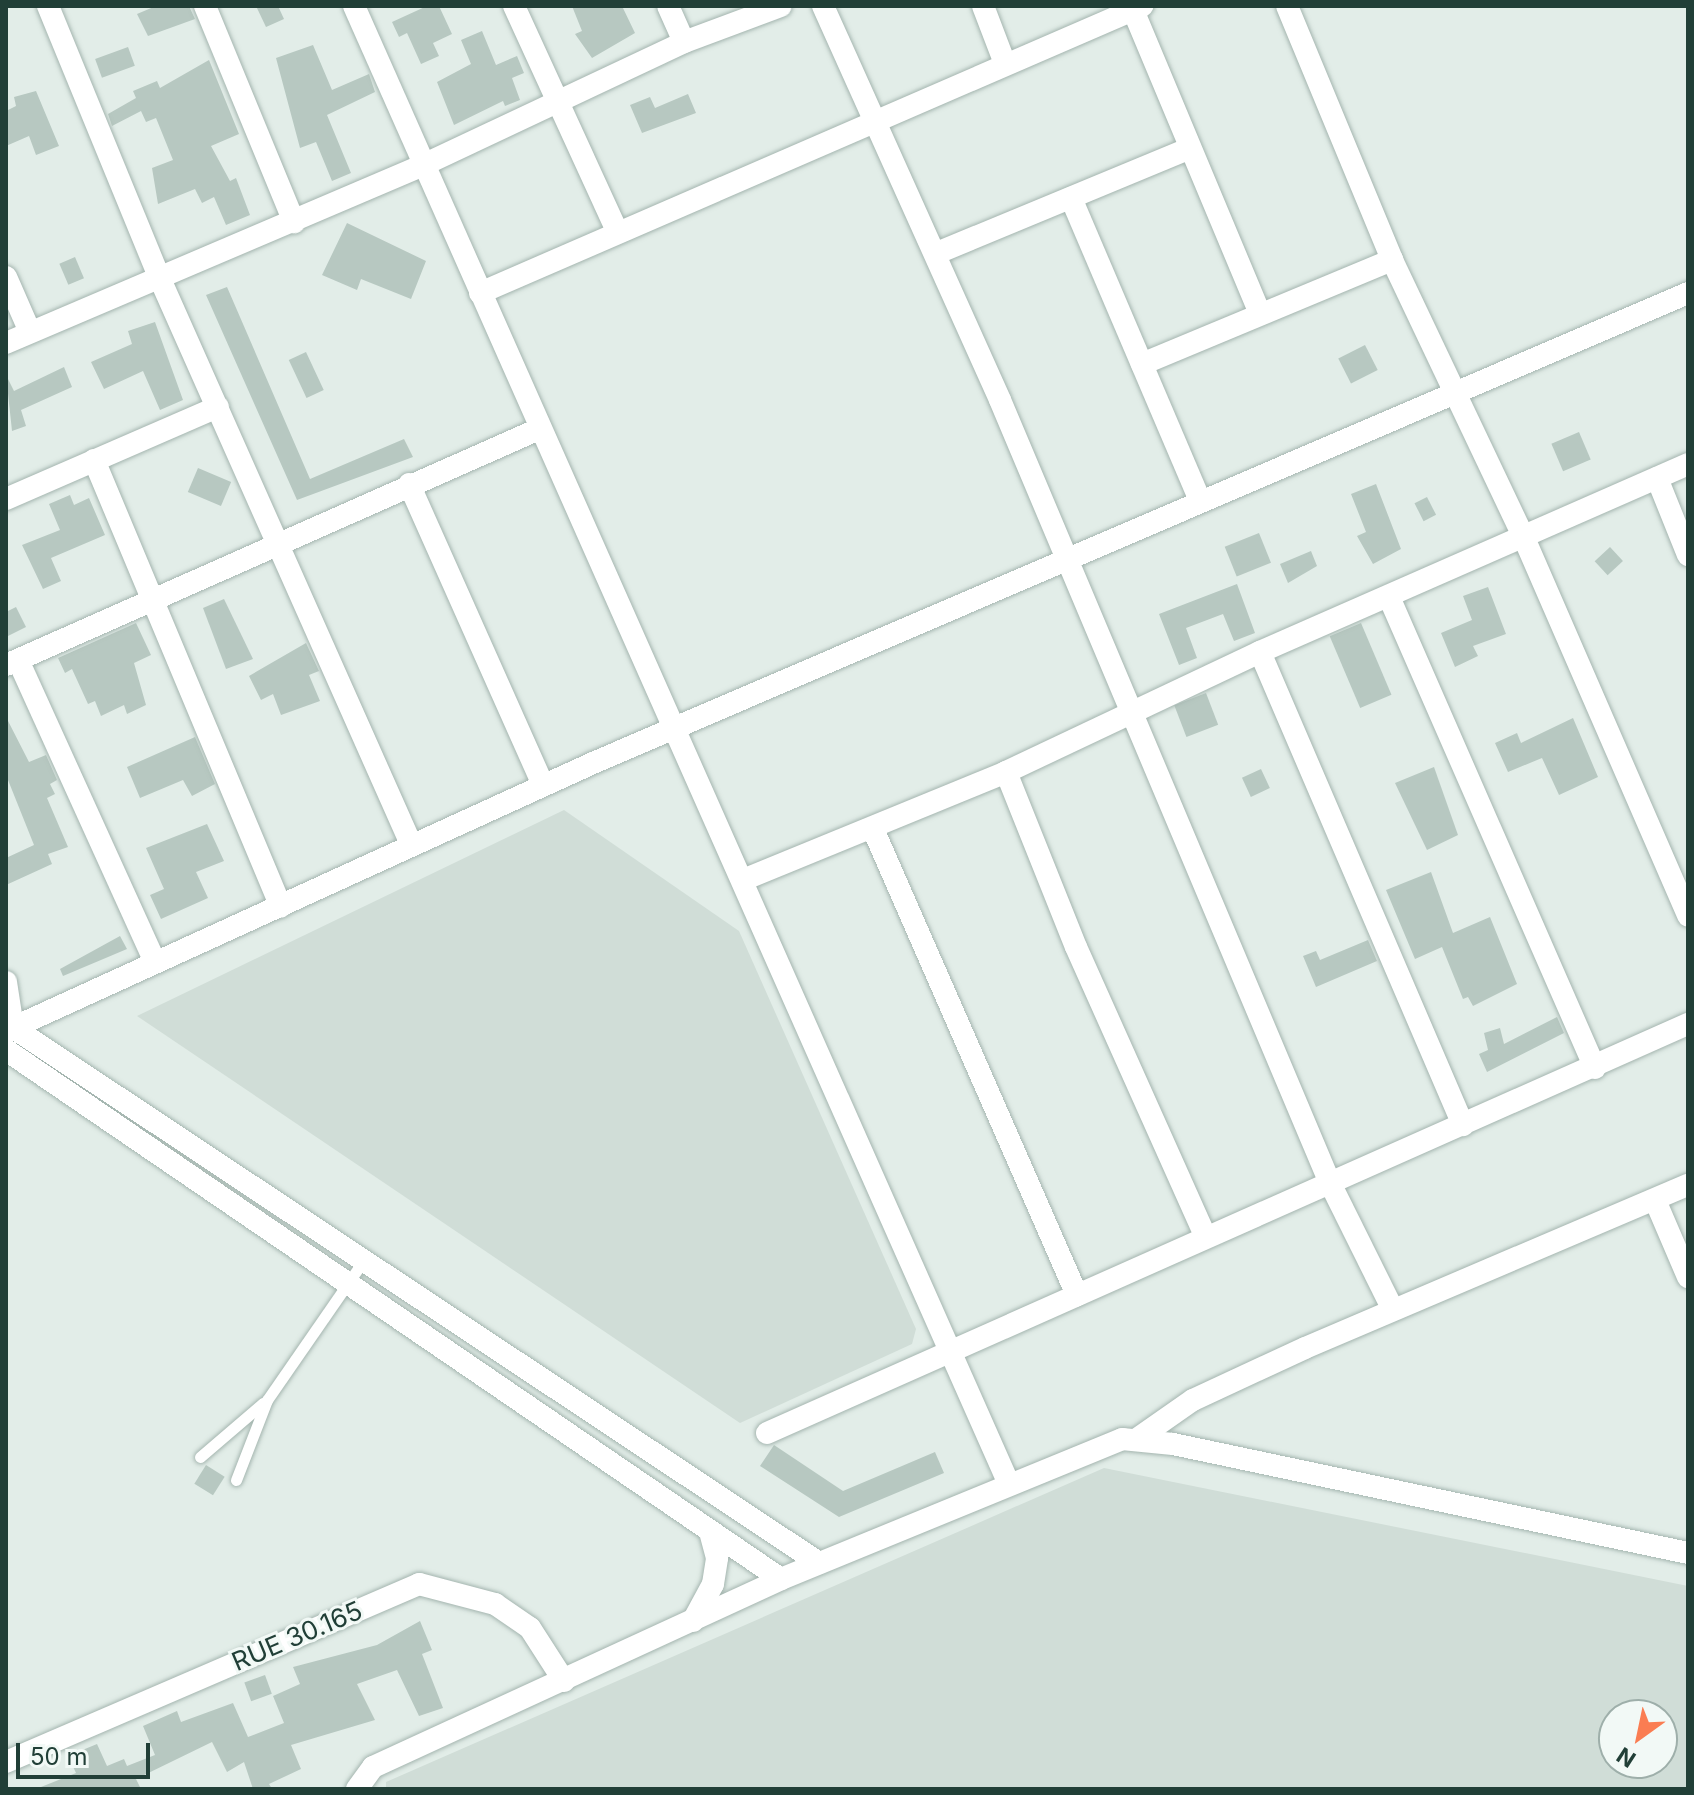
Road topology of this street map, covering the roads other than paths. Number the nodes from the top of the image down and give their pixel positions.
1 (48, 6) edge
2 (205, 6) edge
3 (354, 6) edge
4 (514, 6) edge
5 (668, 6) edge
6 (781, 6) edge
7 (823, 6) edge
8 (983, 6) edge
9 (1287, 6) edge
10 (1138, 8) edge
11 (684, 42) junction
12 (1004, 61) junction
13 (557, 100) junction
14 (875, 118) junction
15 (1190, 148) junction
16 (421, 166) junction
17 (1071, 198) junction
18 (294, 222) junction
19 (616, 229) junction
20 (937, 253) junction
21 (1392, 260) junction
22 (6, 277) edge
23 (160, 279) junction
24 (480, 293) junction
25 (1688, 293) edge
26 (1260, 313) junction
27 (30, 332) junction
28 (6, 343) edge
29 (1142, 364) junction
30 (1454, 396) junction
31 (218, 407) junction
32 (539, 429) junction
33 (94, 460) junction
34 (1688, 464) edge
35 (1657, 478) junction
36 (409, 484) junction
37 (6, 499) edge
38 (1200, 500) junction
39 (1524, 538) junction
40 (278, 540) junction
41 (1688, 555) edge
42 (1065, 561) junction
43 (1389, 597) junction
44 (149, 599) junction
45 (1260, 652) junction
46 (12, 663) edge
47 (1129, 714) junction
48 (676, 730) junction
49 (1006, 772) junction
50 (543, 785) junction
51 (873, 829) junction
52 (411, 844) junction
53 (743, 880) junction
54 (281, 906) junction
55 (1688, 916) edge
56 (154, 960) junction
57 (6, 982) edge
58 (1688, 1024) edge
59 (8, 1027) edge
60 (6, 1050) edge
61 (1595, 1068) junction
62 (1463, 1125) junction
63 (1330, 1183) junction
64 (1688, 1185) edge
65 (1655, 1200) junction
66 (1205, 1236) junction
67 (364, 1259) junction
68 (1688, 1277) edge
69 (349, 1281) junction
70 (1077, 1295) junction
71 (1392, 1308) junction
72 (950, 1352) junction
73 (267, 1400) junction
74 (767, 1433) dead end
75 (1137, 1439) junction
76 (200, 1457) dead end
77 (236, 1480) dead end
78 (1009, 1484) junction
79 (710, 1531) junction
80 (1688, 1553) edge
81 (819, 1563) junction
82 (781, 1579) junction
83 (693, 1621) junction
84 (564, 1681) junction
85 (6, 1762) edge
86 (357, 1789) edge

1 - 23 street
2 - 18 street
3 - 16 street
4 - 13 street
5 - 11 street
6 - 11 street
7 - 14 street
8 - 12 street
9 - 21 street
10 - 12 street
10 - 15 street
11 - 13 street
12 - 14 street
13 - 16 street
13 - 19 street
14 - 19 street
14 - 20 street
15 - 17 street
15 - 26 street
16 - 18 street
16 - 24 street
17 - 20 street
17 - 29 street
18 - 23 street
19 - 24 street
20 - 42 street
21 - 26 street
21 - 30 street
22 - 27 street
23 - 27 street
23 - 31 street
24 - 32 street
25 - 30 street
26 - 29 street
27 - 28 street
29 - 38 street
30 - 38 street
30 - 39 street
31 - 33 street
31 - 40 street
32 - 36 street
32 - 48 street
33 - 37 street
33 - 44 street
34 - 35 street
35 - 39 street
35 - 41 street
36 - 40 street
36 - 50 street
38 - 42 street
39 - 43 street
39 - 55 street
40 - 44 street
40 - 52 street
42 - 47 street
42 - 48 street
43 - 45 street
43 - 61 street
44 - 46 street
44 - 54 street
45 - 47 street
45 - 62 street
46 - 56 street
47 - 49 street
47 - 63 street
48 - 50 street
48 - 53 street
49 - 51 street
49 - 66 street
50 - 52 street
51 - 53 street
51 - 70 street
52 - 54 street
53 - 72 street
54 - 56 street
56 - 59 street
57 - 59 street
58 - 61 street
59 - 67 street
60 - 69 street
61 - 62 street
62 - 63 street
63 - 66 street
63 - 71 street
64 - 65 street
65 - 68 street
65 - 71 street
66 - 70 street
67 - 69 lane
67 - 81 street
69 - 73 lane
69 - 79 street
70 - 72 street
71 - 75 street
72 - 74 street
72 - 78 street
73 - 76 lane
73 - 77 lane
75 - 78 street
75 - 80 street
78 - 81 street
79 - 82 street
79 - 83 street
81 - 82 street
82 - 83 street
83 - 84 street
84 - 85 street, RUE 30.165
84 - 86 street

